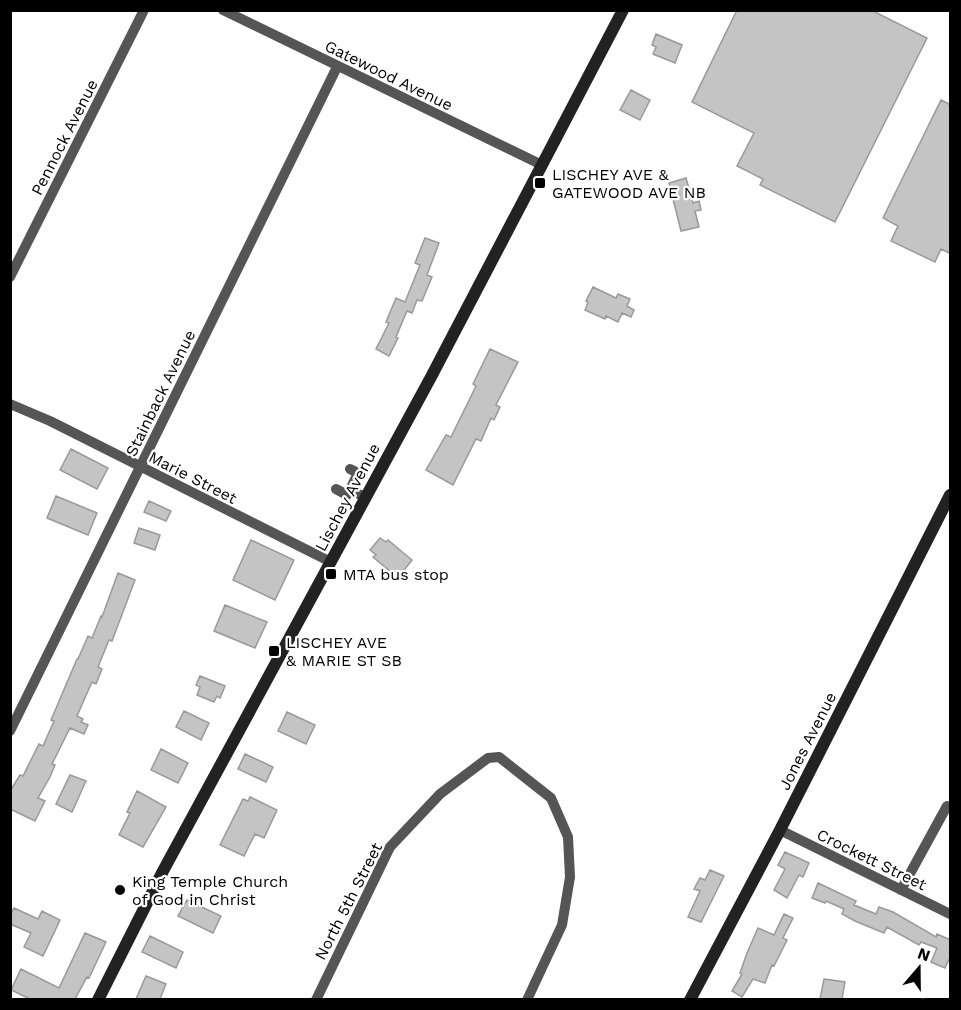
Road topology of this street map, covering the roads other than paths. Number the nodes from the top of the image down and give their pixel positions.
1 (144, 10) edge
2 (223, 10) edge
3 (623, 11) edge
4 (337, 67) junction
5 (542, 165) junction
6 (10, 277) edge
7 (10, 404) edge
8 (140, 468) junction
9 (350, 469) dead end
10 (348, 484) junction
11 (336, 489) dead end
12 (951, 495) edge
13 (365, 497) junction
14 (331, 562) junction
15 (10, 731) edge
16 (946, 806) dead end
17 (780, 830) junction
18 (901, 890) junction
19 (951, 914) edge
20 (98, 999) edge
21 (316, 999) edge
22 (527, 999) edge
23 (690, 999) edge

1 - 6 street, Pennock Avenue
2 - 4 street, Gatewood Avenue
3 - 5 street, Lischey Avenue
4 - 5 street, Gatewood Avenue
4 - 8 street, Stainback Avenue
5 - 13 street, Lischey Avenue
7 - 8 street, Marie Street
8 - 14 street, Marie Street
8 - 15 street, Stainback Avenue
9 - 10 street
10 - 11 street
10 - 13 street
12 - 17 street, Jones Avenue
13 - 14 street, Lischey Avenue
14 - 20 street, Lischey Avenue
16 - 18 street
17 - 18 street, Crockett Street
17 - 23 street, Jones Avenue
18 - 19 street, Crockett Street
21 - 22 street, North 5th Street

